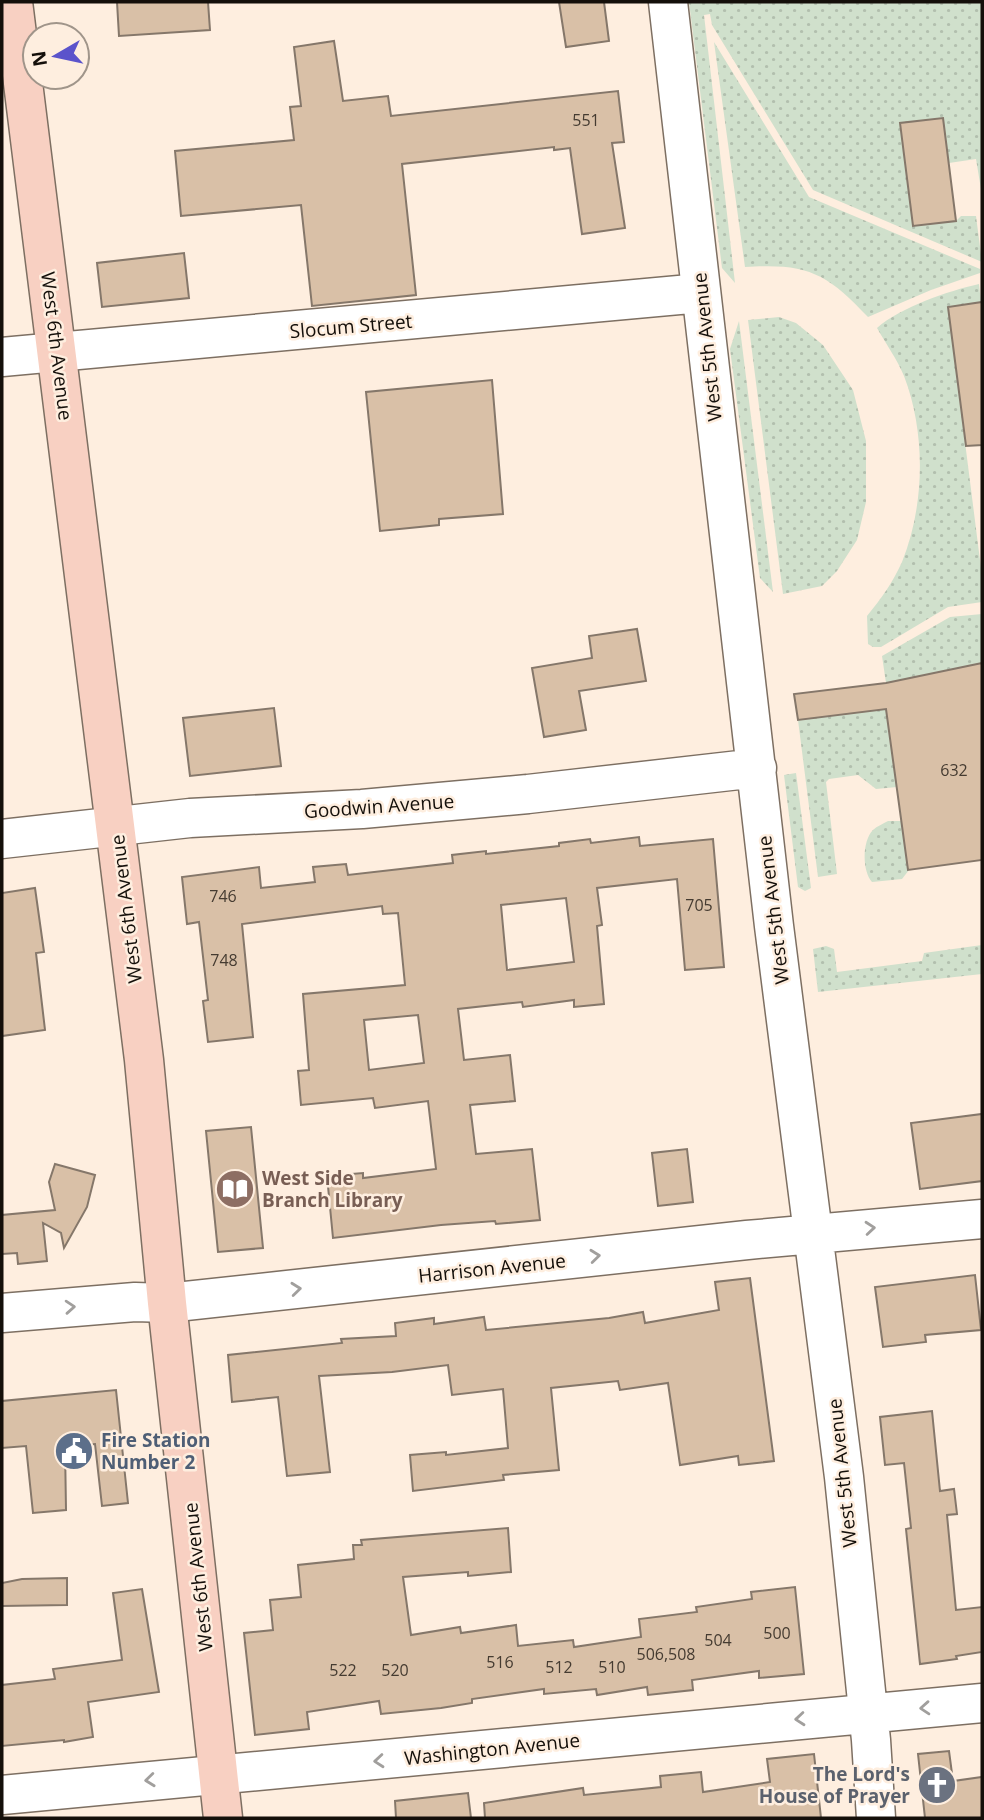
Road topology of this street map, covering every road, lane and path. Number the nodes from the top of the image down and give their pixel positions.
1 (13, 2) edge
2 (668, 2) edge
3 (701, 293) junction
4 (57, 352) junction
5 (2, 357) edge
6 (757, 768) junction
7 (116, 826) junction
8 (2, 839) edge
9 (982, 1219) edge
10 (814, 1234) junction
11 (167, 1303) junction
12 (2, 1313) edge
13 (982, 1703) edge
14 (868, 1712) junction
15 (218, 1775) junction
16 (2, 1795) edge
17 (223, 1818) edge
18 (876, 1818) edge

1 - 4 street, West 6th Avenue
2 - 3 street, West 5th Avenue
3 - 4 street, Slocum Street
3 - 6 street, West 5th Avenue
4 - 5 street, Slocum Street
4 - 7 street, West 6th Avenue
6 - 7 street, Goodwin Avenue
6 - 10 street, West 5th Avenue
7 - 8 street, Goodwin Avenue
7 - 11 street, West 6th Avenue
10 -> 9 street, Harrison Avenue
11 -> 10 street, Harrison Avenue
10 - 14 street, West 5th Avenue
12 -> 11 street, Harrison Avenue
11 - 15 street, West 6th Avenue
13 -> 14 street, Washington Avenue
14 -> 15 street, Washington Avenue
14 - 18 street, West 5th Avenue
15 -> 16 street, Washington Avenue
15 - 17 street, West 6th Avenue

